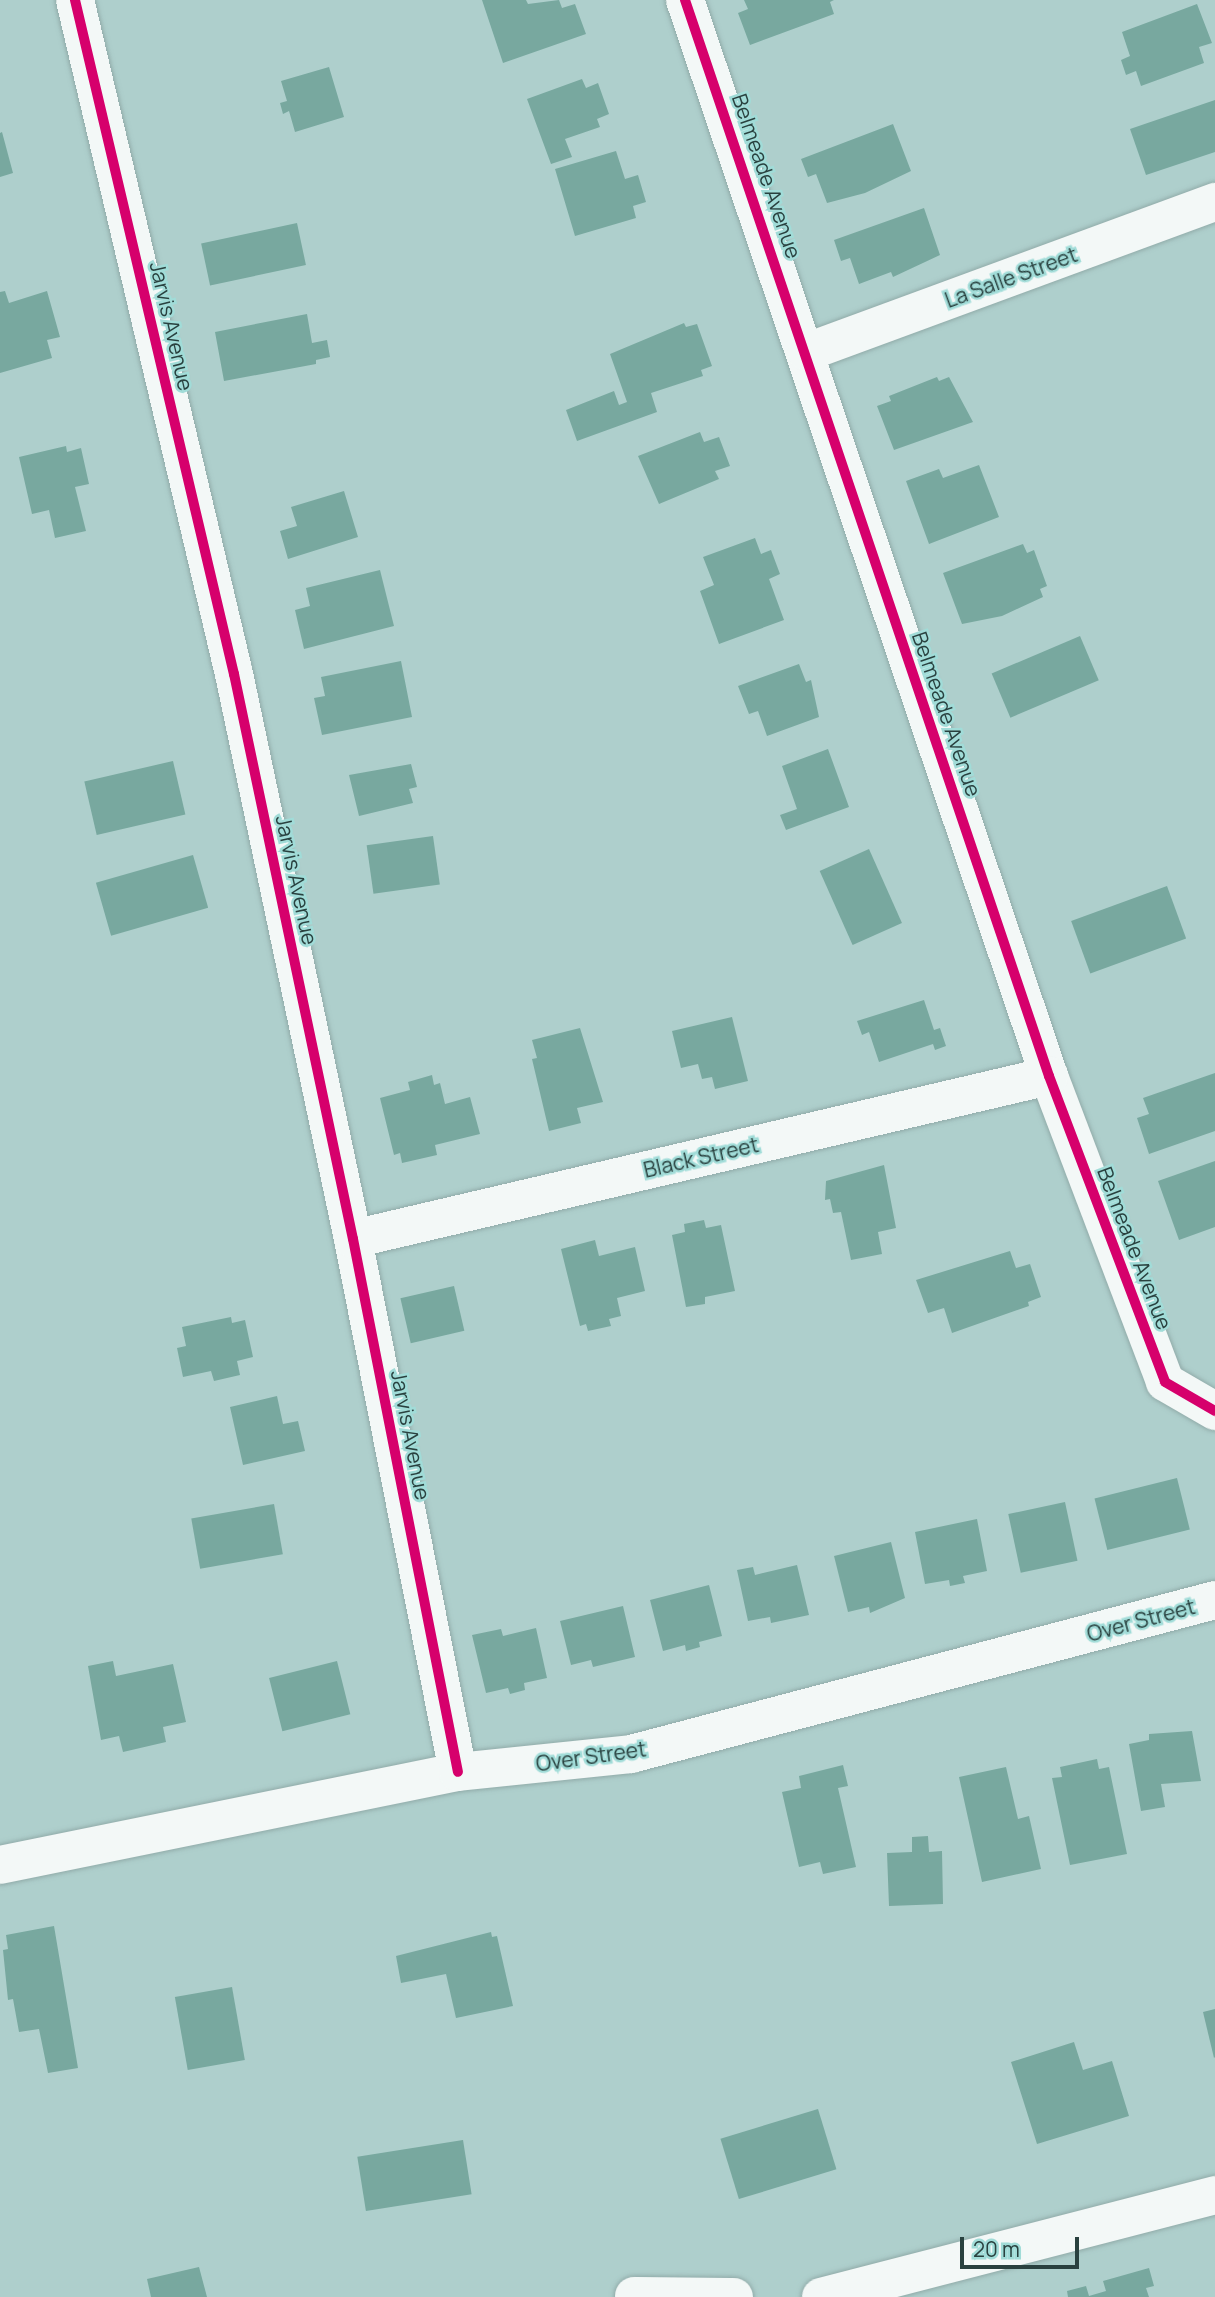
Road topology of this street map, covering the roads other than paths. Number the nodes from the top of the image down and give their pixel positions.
1 (75, 0) edge
2 (685, 0) edge
3 (1215, 202) edge
4 (807, 352) junction
5 (1049, 1076) junction
6 (353, 1239) junction
7 (1215, 1411) edge
8 (1215, 1600) edge
9 (458, 1772) junction
10 (0, 1865) edge
11 (1215, 2195) edge
12 (634, 2296) edge
13 (734, 2297) edge
14 (821, 2297) edge

1 - 6 street, Jarvis Avenue
2 - 4 street, Belmeade Avenue
3 - 4 street, La Salle Street
4 - 5 street, Belmeade Avenue
5 - 6 street, Black Street
5 - 7 street, Belmeade Avenue
6 - 9 street, Jarvis Avenue
8 - 9 street, Over Street
9 - 10 street, Over Street
11 - 14 street
12 - 13 street

